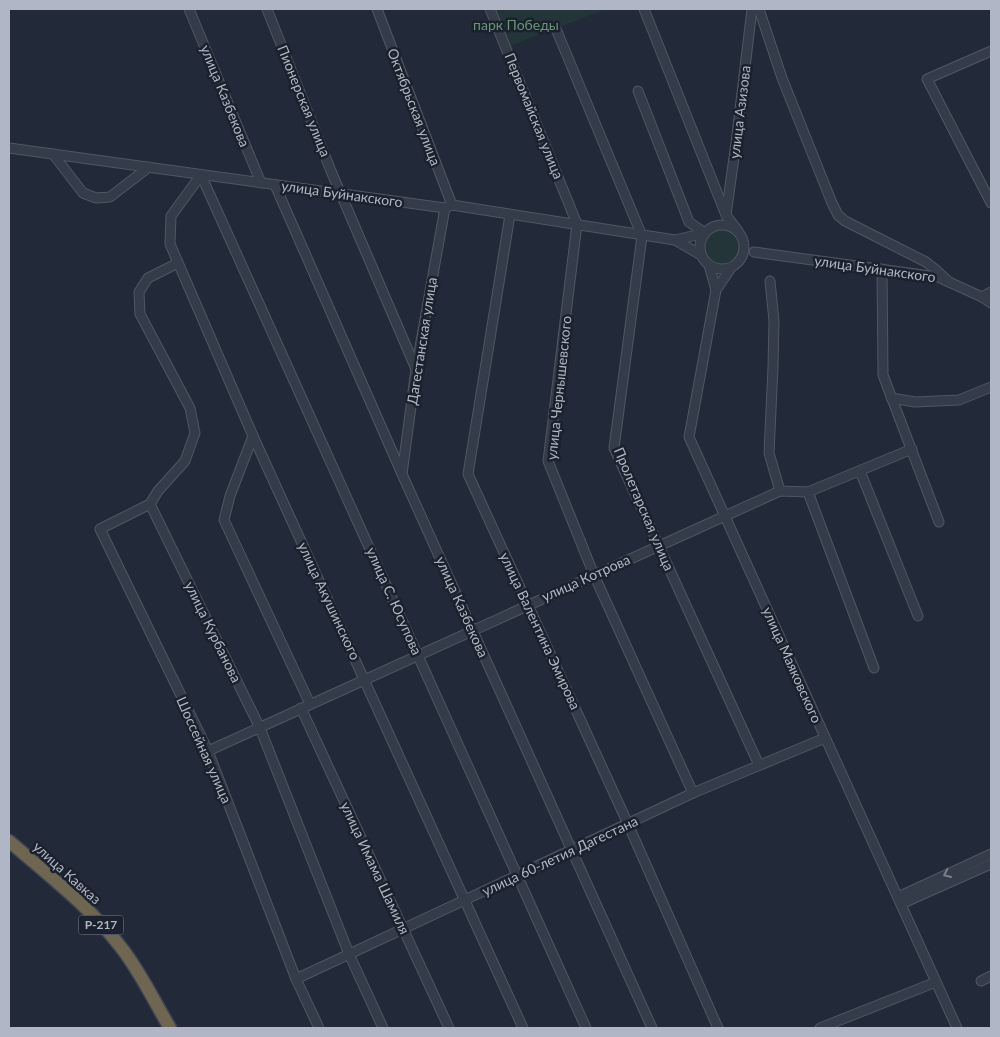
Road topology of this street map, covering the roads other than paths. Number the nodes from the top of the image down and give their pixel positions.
1 (189, 9) edge
2 (267, 9) edge
3 (377, 9) edge
4 (490, 9) edge
5 (644, 9) edge
6 (752, 9) edge
7 (759, 9) edge
8 (556, 29) dead end
9 (991, 51) edge
10 (638, 91) dead end
11 (9, 148) edge
12 (54, 154) junction
13 (149, 167) junction
14 (201, 175) junction
15 (261, 183) junction
16 (275, 185) junction
17 (341, 194) junction
18 (991, 203) edge
19 (448, 206) junction
20 (510, 215) junction
21 (726, 215) junction
22 (577, 224) junction
23 (716, 226) junction
24 (705, 233) junction
25 (740, 234) junction
26 (642, 236) junction
27 (675, 240) junction
28 (754, 252) junction
29 (701, 255) junction
30 (742, 259) junction
31 (178, 263) junction
32 (709, 265) junction
33 (731, 268) junction
34 (882, 270) junction
35 (770, 281) dead end
36 (949, 282) junction
37 (716, 290) junction
38 (991, 292) edge
39 (982, 297) junction
40 (991, 303) edge
41 (416, 369) junction
42 (991, 387) edge
43 (892, 398) junction
44 (253, 436) junction
45 (912, 449) junction
46 (860, 471) junction
47 (402, 474) junction
48 (780, 491) junction
49 (808, 492) junction
50 (150, 504) junction
51 (724, 515) junction
52 (938, 522) dead end
53 (658, 546) junction
54 (594, 575) junction
55 (528, 605) junction
56 (918, 616) dead end
57 (472, 630) junction
58 (418, 655) junction
59 (874, 668) dead end
60 (364, 679) junction
61 (310, 704) junction
62 (301, 708) junction
63 (260, 728) junction
64 (826, 738) junction
65 (208, 751) junction
66 (759, 765) junction
67 (693, 793) junction
68 (628, 824) junction
69 (9, 841) edge
70 (571, 850) junction
71 (991, 854) edge
72 (991, 864) edge
73 (517, 876) junction
74 (465, 900) junction
75 (899, 901) junction
76 (403, 929) junction
77 (349, 954) junction
78 (991, 976) edge
79 (296, 979) junction
80 (981, 980) dead end
81 (936, 982) junction
82 (170, 1028) edge
83 (319, 1028) edge
84 (383, 1028) edge
85 (449, 1028) edge
86 (523, 1028) edge
87 (586, 1028) edge
88 (652, 1028) edge
89 (718, 1028) edge
90 (820, 1028) edge
91 (957, 1028) edge

1 - 15 street, улица Казбекова
2 - 17 street, Пионерская улица
3 - 19 street, Октябрьская улица
4 - 22 street, Первомайская улица
5 - 21 street
6 - 21 street, улица Азизова
7 - 36 street
8 - 26 street
9 - 18 street
10 - 24 street
11 - 12 street, улица Буйнакского
12 - 13 street, улица Буйнакского
12 - 13 street
13 - 14 street, улица Буйнакского
14 - 15 street, улица Буйнакского
14 - 31 street, улица Акушинского
14 - 58 street, улица С. Юсупова
15 - 16 street, улица Буйнакского
16 - 17 street, улица Буйнакского
16 - 47 street, улица Казбекова
17 - 19 street, улица Буйнакского
17 - 41 street, Пионерская улица
19 - 20 street, улица Буйнакского
19 - 41 street, Дагестанская улица
20 - 22 street, улица Буйнакского
20 - 55 street, улица Валентина Эмирова
21 - 23 street
21 - 25 street
22 - 26 street, улица Буйнакского
22 - 54 street, улица Чернышевского
23 - 24 street
23 - 25 street
24 - 27 street
24 - 29 street
25 - 28 street
25 - 30 street
26 - 27 street, улица Буйнакского
26 - 53 street, Пролетарская улица
27 - 29 street
28 - 30 street
28 - 34 street, улица Буйнакского
29 - 32 street
30 - 33 street
31 - 44 street, улица Акушинского
31 - 50 street
32 - 33 street
32 - 37 street
33 - 37 street
34 - 36 street, улица Буйнакского
34 - 43 street
35 - 48 street
36 - 39 street, улица Буйнакского
37 - 51 street, улица Маяковского
38 - 39 street
39 - 40 street, улица Буйнакского
41 - 47 street, Дагестанская улица
42 - 43 street
43 - 45 street
44 - 60 street, улица Акушинского
44 - 61 street
45 - 46 street, улица Котрова
45 - 52 street
46 - 49 street, улица Котрова
46 - 56 street
47 - 57 street, улица Казбекова
48 - 49 street, улица Котрова
48 - 51 street, улица Котрова
49 - 59 street
50 - 63 street, улица Курбанова
50 - 65 street, Шоссейная улица
51 - 53 street, улица Котрова
51 - 64 street, улица Маяковского
53 - 54 street, улица Котрова
53 - 66 street, Пролетарская улица
54 - 55 street, улица Котрова
54 - 67 street, улица Чернышевского
55 - 57 street, улица Котрова
55 - 68 street, улица Валентина Эмирова
57 - 58 street, улица Котрова
57 - 70 street, улица Казбекова
58 - 60 street, улица Котрова
58 - 73 street, улица С. Юсупова
60 - 61 street, улица Котрова
60 - 74 street, улица Акушинского
61 - 62 street, улица Котрова
62 - 63 street, улица Котрова
62 - 76 street, улица Имама Шамиля
63 - 65 street, улица Котрова
63 - 77 street, улица Курбанова
64 - 66 street, улица 60-летия Дагестана
64 - 75 street, улица Маяковского
65 - 79 street, Шоссейная улица
66 - 67 street, улица 60-летия Дагестана
67 - 68 street, улица 60-летия Дагестана
68 - 70 street, улица 60-летия Дагестана
68 - 89 street, улица Валентина Эмирова
69 - 82 highway, улица Кавказ / Р-217
70 - 73 street, улица 60-летия Дагестана
70 - 88 street, улица Казбекова
71 -> 75 street
72 - 75 street
73 - 74 street, улица 60-летия Дагестана
73 - 87 street, улица С. Юсупова
74 - 76 street, улица 60-летия Дагестана
74 - 86 street, улица Акушинского
75 - 81 street, улица Маяковского
76 - 77 street, улица 60-летия Дагестана
76 - 85 street, улица Имама Шамиля
77 - 79 street, улица 60-летия Дагестана
77 - 84 street, улица Курбанова
78 - 80 street
79 - 83 street, Шоссейная улица
81 - 90 street
81 - 91 street, улица Маяковского

